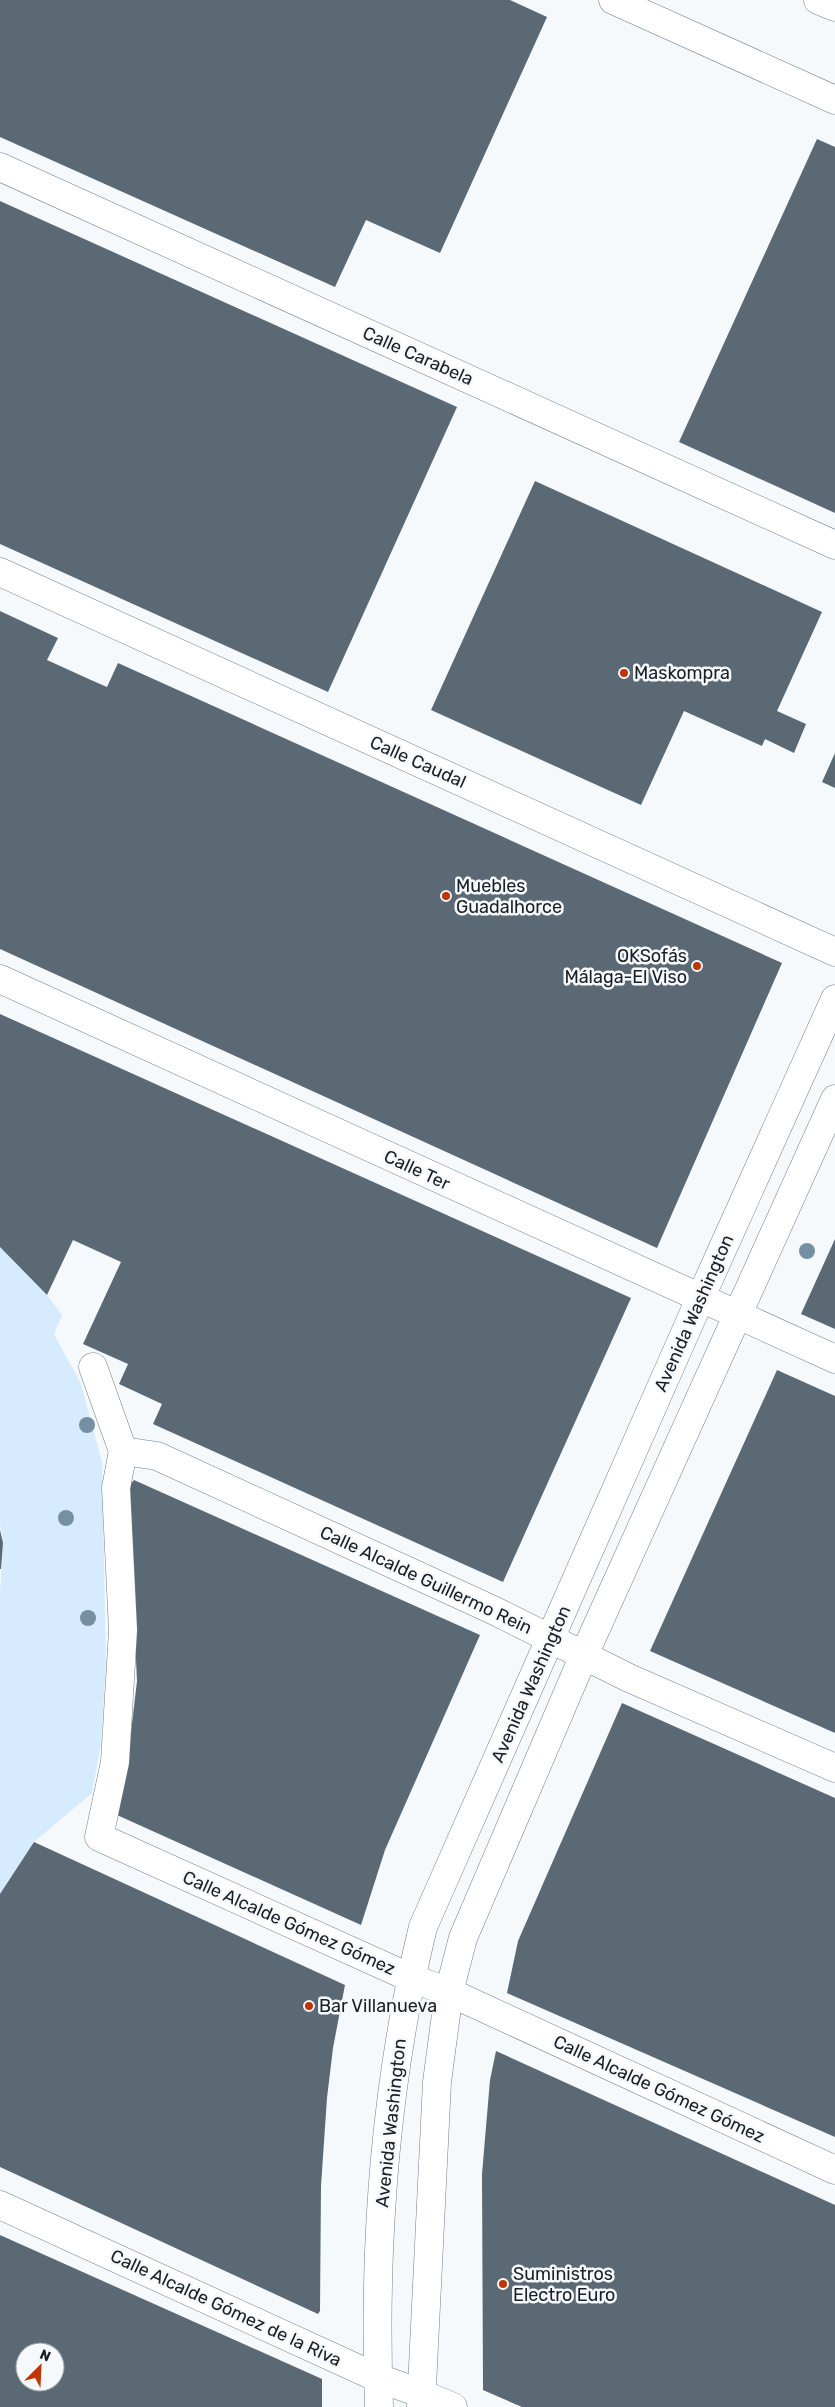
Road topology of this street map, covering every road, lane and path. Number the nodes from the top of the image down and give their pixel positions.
1 (613, 0) edge
2 (818, 0) edge
3 (835, 8) edge
4 (835, 100) edge
5 (0, 167) edge
6 (835, 545) edge
7 (0, 572) edge
8 (835, 952) edge
9 (0, 979) edge
10 (835, 998) edge
11 (835, 1099) edge
12 (700, 1298) junction
13 (738, 1315) junction
14 (835, 1358) edge
15 (92, 1367) dead end
16 (124, 1451) junction
17 (551, 1639) junction
18 (584, 1655) junction
19 (835, 1768) edge
20 (411, 1978) junction
21 (449, 1992) junction
22 (835, 2170) edge
23 (0, 2205) edge
24 (378, 2378) junction
25 (421, 2400) edge
26 (379, 2407) edge
27 (453, 2407) edge

1 - 4 main road
2 - 3 main road
5 - 6 main road, Calle Carabela
7 - 8 main road, Calle Caudal
9 - 12 main road, Calle Ter
10 - 12 main road, Avenida Washington
11 - 13 main road, Avenida Washington
12 - 13 main road, Calle Ter
12 - 17 main road, Avenida Washington
13 - 14 main road, Calle Ter
13 - 18 main road, Avenida Washington
15 - 16 main road
16 - 17 main road, Calle Alcalde Guillermo Rein
16 - 20 main road, Calle Alcalde Gómez Gómez
17 - 18 main road, Calle Alcalde Guillermo Rein
17 - 20 main road, Avenida Washington
18 - 19 main road, Calle Alcalde Guillermo Rein
18 - 21 main road, Avenida Washington
20 - 21 main road, Calle Alcalde Gómez Gómez
20 - 24 main road, Avenida Washington
21 - 22 main road, Calle Alcalde Gómez Gómez
21 - 25 main road, Avenida Washington
23 - 24 main road, Calle Alcalde Gómez de la Riva
24 - 25 main road, Calle Alcalde Gómez de la Riva
24 - 26 main road, Avenida Washington
25 - 27 main road, Calle Alcalde Gómez de la Riva

